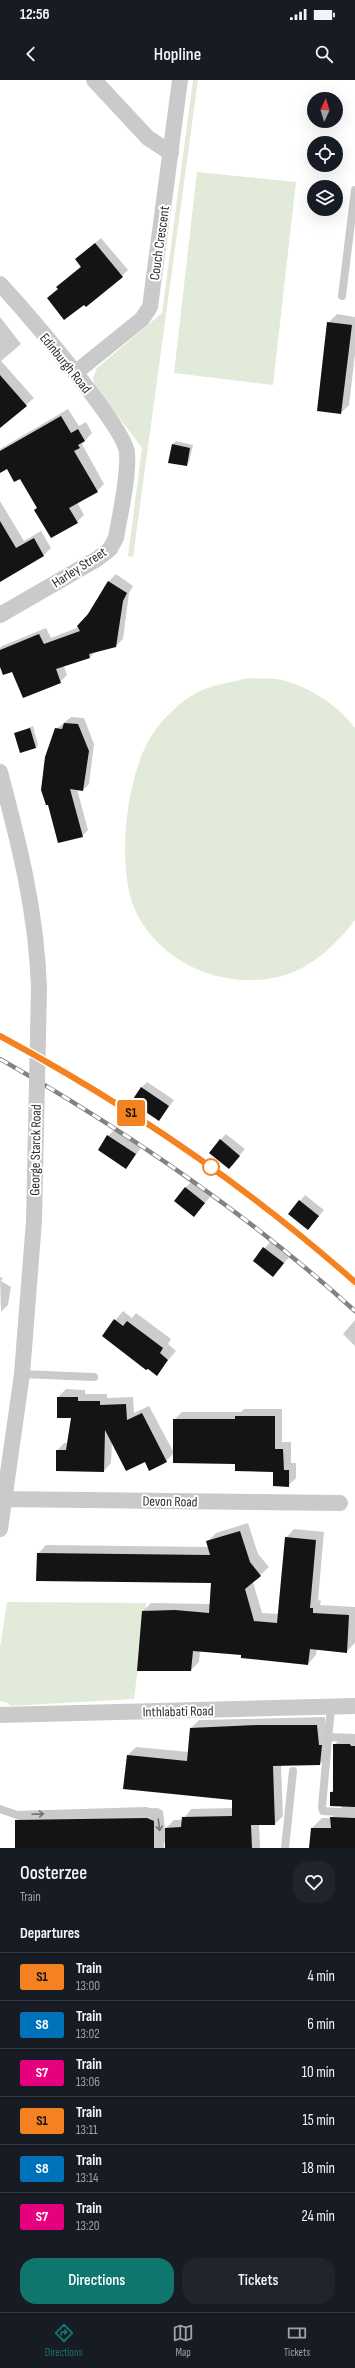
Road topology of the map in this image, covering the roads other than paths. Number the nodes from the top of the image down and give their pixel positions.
1 (94, 80) edge
2 (180, 80) edge
3 (171, 153) junction
4 (355, 190) edge
5 (0, 284) edge
6 (342, 296) dead end
7 (75, 373) junction
8 (126, 447) joint
9 (0, 615) edge
10 (0, 772) edge
11 (22, 1374) junction
12 (94, 1377) dead end
13 (2, 1499) edge
14 (340, 1503) dead end
15 (0, 1530) edge
16 (355, 1706) edge
17 (331, 1707) junction
18 (0, 1715) edge
19 (328, 1737) junction
20 (355, 1738) edge
21 (293, 1771) dead end
22 (0, 1809) edge
23 (355, 1812) edge
24 (160, 1848) edge
25 (285, 1848) edge

1 - 3 street
2 - 3 street, Couch Crescent
3 - 7 street, Couch Crescent
4 - 6 lane
5 - 7 street, Edinburgh Road
7 - 8 street, Edinburgh Road
8 - 9 street, Harley Street
10 - 11 street, George Starck Road, bridge
11 - 12 lane
11 - 13 street, George Starck Road
13 - 14 street, Devon Road
13 - 15 street, George Starck Road
16 - 17 street, Inthlabati Road
17 - 18 street, Inthlabati Road
17 - 19 lane
19 - 20 lane
19 - 23 lane
21 - 25 lane
22 -> 24 lane

